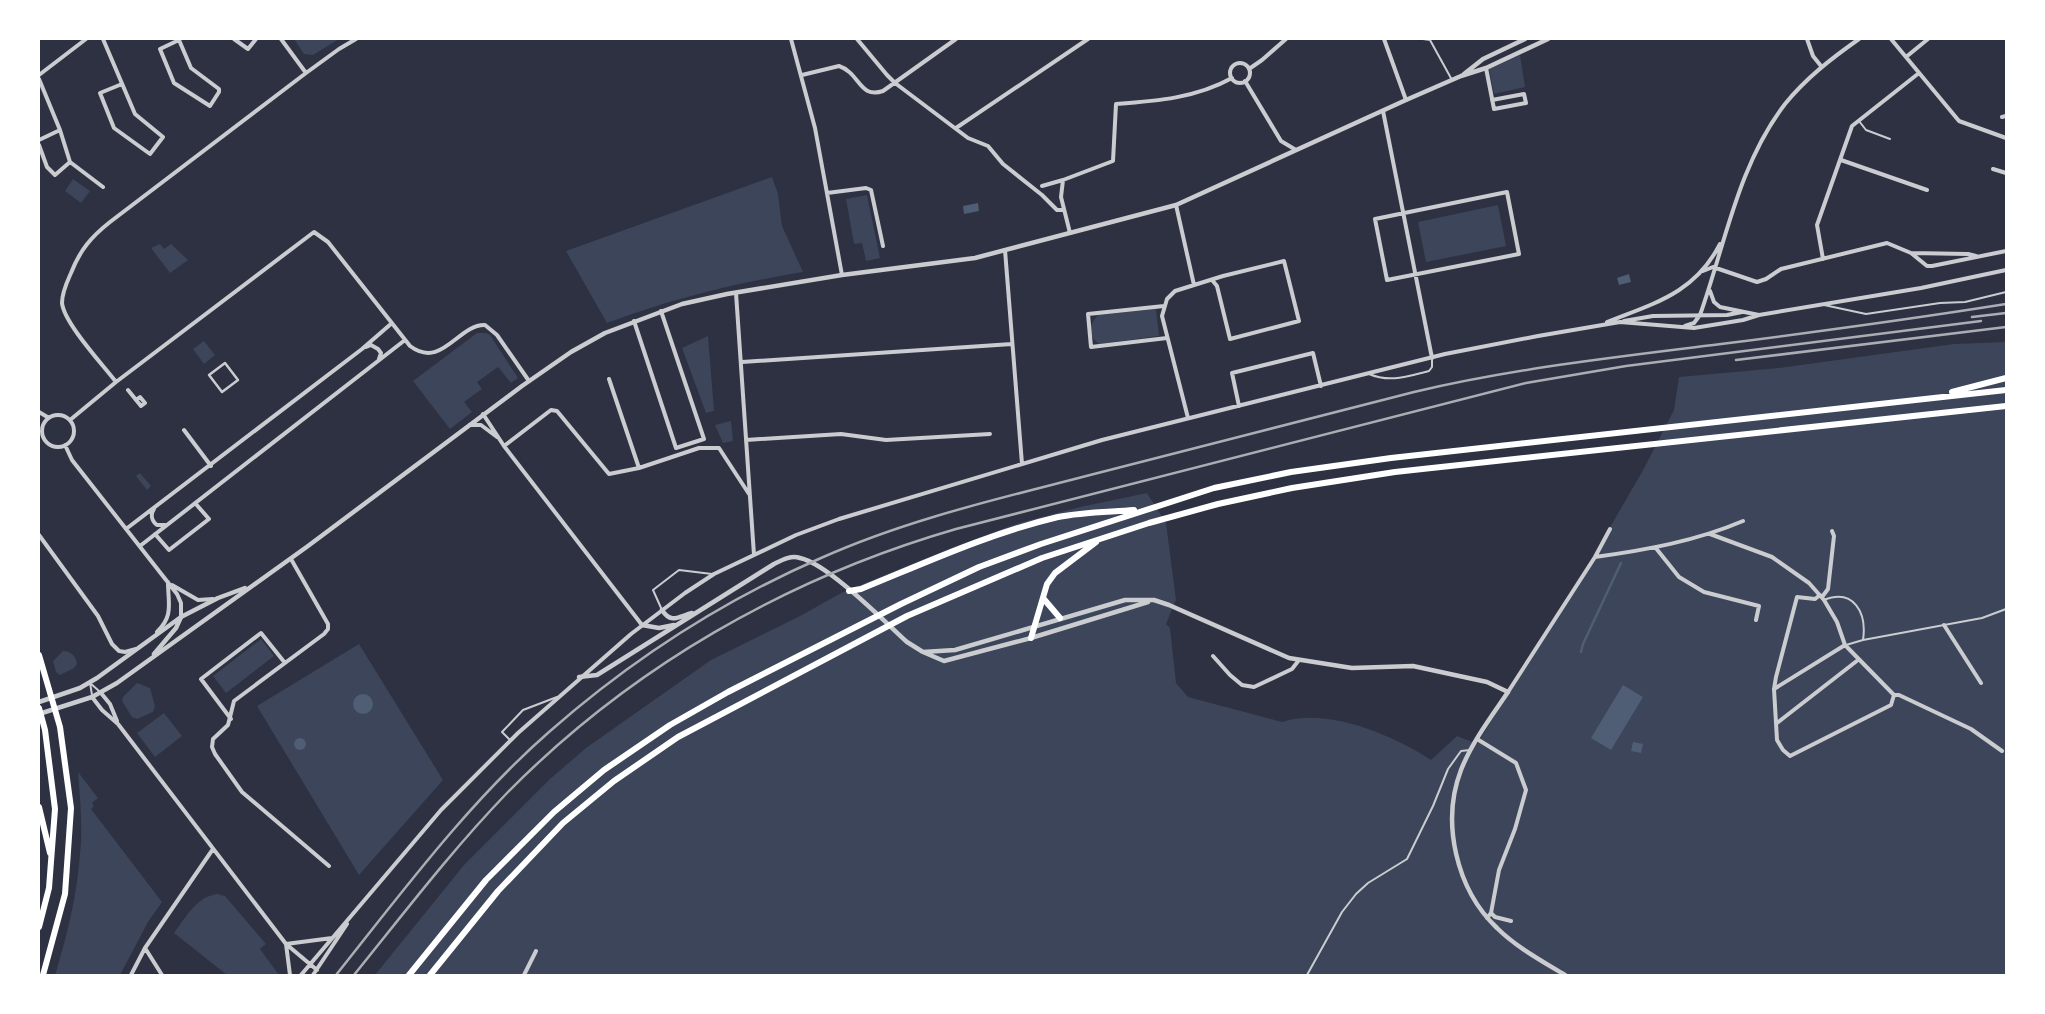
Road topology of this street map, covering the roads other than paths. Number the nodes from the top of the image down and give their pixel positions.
1 (86, 39) edge
2 (102, 39) edge
3 (179, 39) edge
4 (234, 39) edge
5 (256, 39) edge
6 (281, 39) edge
7 (356, 39) edge
8 (791, 39) edge
9 (857, 39) edge
10 (956, 39) edge
11 (1088, 39) edge
12 (1286, 39) edge
13 (1384, 39) edge
14 (1423, 39) edge
15 (1431, 39) edge
16 (1526, 39) edge
17 (1548, 39) edge
18 (1807, 39) edge
19 (1859, 39) edge
20 (1891, 39) edge
21 (1928, 39) edge
22 (1906, 57) junction
23 (1821, 66) junction
24 (1249, 68) junction
25 (1486, 68) junction
26 (306, 72) junction
27 (1919, 74) junction
28 (39, 75) edge
29 (802, 75) junction
30 (1461, 76) junction
31 (1232, 78) junction
32 (39, 79) edge
33 (1452, 80) junction
34 (1245, 81) junction
35 (895, 83) junction
36 (122, 84) junction
37 (1406, 100) junction
38 (1492, 100) junction
39 (1383, 111) junction
40 (1859, 121) junction
41 (956, 128) junction
42 (60, 130) junction
43 (2006, 138) edge
44 (1890, 139) dead end
45 (39, 140) edge
46 (39, 145) edge
47 (1296, 150) junction
48 (1841, 160) junction
49 (70, 162) junction
50 (1993, 169) dead end
51 (2006, 173) edge
52 (1063, 180) junction
53 (1042, 186) dead end
54 (103, 187) dead end
55 (1927, 190) dead end
56 (827, 193) junction
57 (1176, 205) junction
58 (1063, 210) junction
59 (1404, 213) junction
60 (1070, 233) junction
61 (1725, 234) junction
62 (883, 246) dead end
63 (1005, 250) junction
64 (2006, 251) edge
65 (1911, 253) junction
66 (1978, 256) junction
67 (1824, 259) junction
68 (1716, 268) junction
69 (2006, 270) edge
70 (1703, 271) junction
71 (1417, 274) junction
72 (842, 275) junction
73 (1212, 280) junction
74 (1194, 285) junction
75 (1709, 289) junction
76 (2006, 292) edge
77 (736, 293) junction
78 (1822, 304) junction
79 (1164, 306) junction
80 (661, 311) junction
81 (1745, 311) junction
82 (1700, 315) junction
83 (1759, 315) junction
84 (634, 321) junction
85 (1620, 322) junction
86 (392, 323) junction
87 (1600, 325) junction
88 (1680, 327) junction
89 (1167, 338) junction
90 (405, 340) junction
91 (1012, 344) junction
92 (362, 349) junction
93 (1432, 358) junction
94 (742, 362) junction
95 (374, 364) junction
96 (1369, 374) junction
97 (210, 375) joint
98 (2006, 378) edge
99 (609, 379) dead end
100 (529, 381) junction
101 (116, 382) junction
102 (1321, 386) junction
103 (128, 390) dead end
104 (2006, 390) edge
105 (1930, 397) junction
106 (136, 400) dead end
107 (1239, 406) junction
108 (2006, 406) edge
109 (39, 412) edge
110 (483, 414) junction
111 (49, 418) junction
112 (1188, 418) junction
113 (70, 420) junction
114 (468, 425) junction
115 (40, 426) edge
116 (184, 430) dead end
117 (990, 434) dead end
118 (498, 438) junction
119 (746, 440) junction
120 (64, 445) junction
121 (504, 446) junction
122 (1022, 464) junction
123 (211, 466) junction
124 (639, 468) junction
125 (749, 494) junction
126 (196, 503) junction
127 (155, 508) junction
128 (1145, 509) junction
129 (1743, 520) dead end
130 (168, 524) junction
131 (126, 529) junction
132 (1610, 529) dead end
133 (1832, 531) dead end
134 (155, 534) junction
135 (1710, 534) junction
136 (39, 535) edge
137 (1101, 538) junction
138 (140, 546) junction
139 (1655, 547) junction
140 (754, 555) junction
141 (1595, 557) junction
142 (291, 558) junction
143 (714, 574) junction
144 (168, 582) junction
145 (251, 586) junction
146 (849, 591) junction
147 (1822, 597) junction
148 (218, 598) junction
149 (1043, 598) junction
150 (1154, 600) junction
151 (2006, 609) edge
152 (662, 610) junction
153 (698, 611) junction
154 (181, 617) junction
155 (1060, 618) junction
156 (1756, 620) dead end
157 (642, 624) junction
158 (678, 624) junction
159 (1944, 625) junction
160 (1034, 626) junction
161 (157, 632) junction
162 (1031, 638) junction
163 (1863, 640) junction
164 (1845, 645) junction
165 (136, 648) junction
166 (923, 652) junction
167 (39, 655) edge
168 (1213, 656) dead end
169 (151, 657) junction
170 (1299, 660) junction
171 (1858, 660) junction
172 (285, 663) junction
173 (579, 678) junction
174 (90, 683) junction
175 (1981, 683) dead end
176 (1774, 689) junction
177 (1508, 692) junction
178 (101, 693) junction
179 (1894, 695) junction
180 (92, 697) junction
181 (557, 697) junction
182 (39, 702) edge
183 (39, 708) edge
184 (39, 714) edge
185 (231, 718) junction
186 (1777, 723) junction
187 (118, 724) junction
188 (1477, 739) junction
189 (510, 740) junction
190 (1470, 750) junction
191 (2002, 751) dead end
192 (39, 807) edge
193 (213, 849) junction
194 (52, 861) junction
195 (329, 866) dead end
196 (353, 914) junction
197 (1489, 916) junction
198 (1510, 921) dead end
199 (39, 927) edge
200 (332, 938) junction
201 (286, 944) junction
202 (146, 948) junction
203 (536, 951) dead end
204 (310, 964) junction
205 (316, 970) junction
206 (43, 975) edge
207 (131, 975) edge
208 (162, 975) edge
209 (290, 975) edge
210 (300, 975) edge
211 (313, 975) edge
212 (409, 975) edge
213 (430, 975) edge
214 (524, 975) edge
215 (1307, 975) edge
216 (1565, 975) edge

1 - 28 street
2 - 36 street
3 - 3 street
4 - 5 street
6 - 26 street
7 - 26 street
8 - 29 street
9 - 35 street
10 - 35 street
11 - 41 street
12 - 24 street
13 - 37 street
14 - 15 lane
15 - 33 lane
16 - 30 street
17 - 25 street
18 - 23 street
19 - 23 street
20 - 22 street
21 - 22 street
22 - 27 street
23 - 61 street
24 - 31 street
24 - 34 street
25 - 30 street
25 - 38 street
26 - 101 street
27 - 40 street
27 - 43 street
29 - 35 street
29 - 56 street
30 - 33 street
31 - 34 street
31 - 52 street
32 - 42 street
33 - 37 street
34 - 47 street
35 - 41 street
36 - 36 street
37 - 39 street
38 - 38 street
39 - 47 street
39 - 59 street
40 - 44 lane
40 - 48 street
41 - 58 street
42 - 45 street
42 - 49 street
46 - 49 street
47 - 57 street
48 - 55 street
48 - 67 street
49 - 54 street
50 - 51 street
52 - 53 street
52 - 58 street
56 - 62 street
56 - 72 street
57 - 60 street
57 - 74 street
58 - 60 street
59 - 71 street
59 - 71 street
59 - 71 street
60 - 63 street
61 - 68 street
61 - 70 street
63 - 72 street
63 - 91 street
64 - 66 street
65 - 66 street
65 - 66 street
65 - 67 street
67 - 68 street
68 - 70 street
68 - 75 street
69 - 78 street
70 - 87 street
71 - 93 street
72 - 77 street
73 - 73 street
73 - 74 street
74 - 79 street
75 - 81 street
75 - 82 street
76 - 78 lane
77 - 80 street
77 - 94 street
78 - 83 street
79 - 89 street
79 - 89 street
80 - 84 street
80 - 84 street
81 - 82 street
81 - 83 street
82 - 85 street
82 - 88 street
83 - 88 street
84 - 100 street
85 - 87 street
85 - 88 street
86 - 90 street
86 - 92 street
86 - 101 street
87 - 93 street
89 - 112 street
90 - 95 street
90 - 100 street
91 - 94 street
91 - 122 street
92 - 95 street
92 - 123 street
93 - 96 street
93 - 96 lane
94 - 119 street
95 - 126 street
96 - 102 street
97 - 97 street
98 - 105 highway
99 - 124 street
100 - 110 street
101 - 113 street
102 - 107 street
102 - 107 street
103 - 106 street
104 - 105 highway
105 - 128 highway
107 - 112 street
108 - 137 highway
109 - 111 street
110 - 114 street
110 - 118 street
111 - 113 street
111 - 115 street
112 - 122 street
113 - 120 street
114 - 118 street
114 - 142 street
115 - 120 street
116 - 123 street
117 - 119 street
118 - 121 street
119 - 125 street
120 - 131 street
121 - 124 street
121 - 157 street
122 - 140 street
123 - 127 street
124 - 125 street
125 - 140 street
126 - 130 street
126 - 134 street
127 - 130 street
127 - 131 street
128 - 146 highway
128 - 212 highway
129 - 135 street
130 - 134 street
131 - 138 street
132 - 141 street
133 - 147 street
134 - 138 street
135 - 139 street
135 - 147 street
136 - 165 street
137 - 149 highway
137 - 213 highway
138 - 144 street
139 - 141 street
139 - 156 street
140 - 143 street
141 - 177 street
142 - 145 street
142 - 172 street
143 - 152 street
143 - 152 lane
144 - 148 street
144 - 154 street
144 - 161 street
145 - 148 street
145 - 169 street
146 - 153 street
146 - 166 street
147 - 163 lane
147 - 164 street
147 - 176 street
148 - 154 street
149 - 155 highway
149 - 160 highway
150 - 155 street
150 - 162 street
150 - 170 street
151 - 159 lane
152 - 153 street
152 - 157 street
153 - 158 street
154 - 161 street
154 - 169 street
155 - 160 street
157 - 158 street
157 - 173 street
158 - 173 street
159 - 163 lane
159 - 175 street
160 - 162 highway
160 - 166 street
161 - 165 street
162 - 166 street
163 - 164 lane
164 - 171 street
164 - 176 street
165 - 174 street
167 - 206 highway
168 - 170 street
169 - 178 street
170 - 177 street
171 - 179 street
171 - 186 street
172 - 185 street
172 - 185 street
173 - 181 street
174 - 178 lane
174 - 180 lane
174 - 182 street
176 - 186 street
177 - 188 street
178 - 180 street
178 - 187 street
179 - 186 street
179 - 191 street
180 - 184 street
180 - 187 street
181 - 189 street
181 - 189 lane
183 - 194 highway
185 - 195 street
187 - 193 street
188 - 190 street
188 - 197 street
189 - 196 street
190 - 197 street
190 - 215 lane
192 - 194 highway
193 - 201 street
193 - 202 street
194 - 199 highway
196 - 200 street
196 - 205 street
197 - 198 street
197 - 216 street
200 - 201 street
200 - 204 street
201 - 204 street
201 - 209 street
202 - 207 street
202 - 208 street
203 - 214 street
204 - 205 street
204 - 210 street
205 - 211 street

